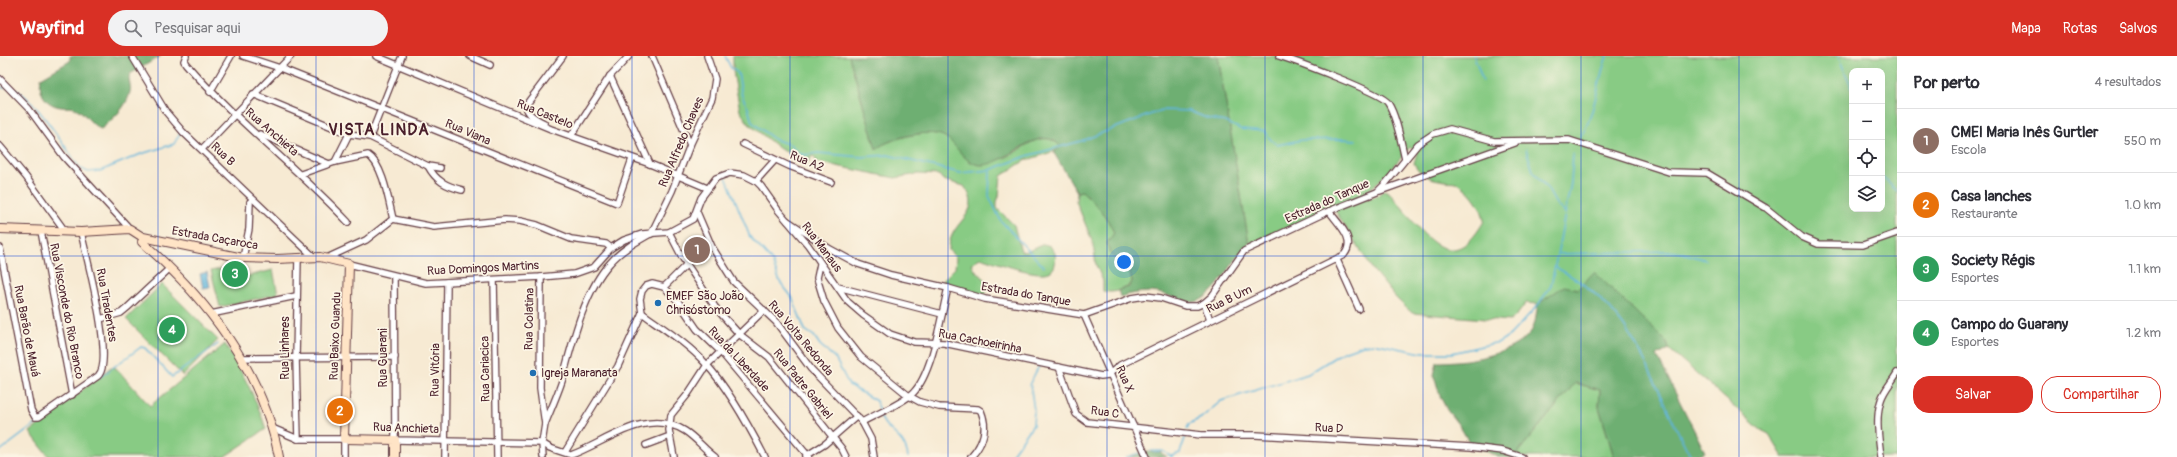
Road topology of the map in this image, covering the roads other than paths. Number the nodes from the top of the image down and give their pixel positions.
1 (132, 56) edge
2 (231, 56) edge
3 (243, 56) edge
4 (291, 56) edge
5 (376, 56) edge
6 (402, 56) edge
7 (470, 56) edge
8 (563, 56) edge
9 (629, 56) edge
10 (652, 56) edge
11 (707, 56) edge
12 (1279, 56) edge
13 (185, 57) edge
14 (484, 59) edge
15 (398, 64) junction
16 (490, 65) dead end
17 (280, 68) junction
18 (610, 76) junction
19 (0, 79) edge
20 (210, 92) junction
21 (253, 94) junction
22 (381, 108) junction
23 (234, 116) junction
24 (551, 129) junction
25 (255, 132) junction
26 (349, 134) junction
27 (570, 136) junction
28 (370, 137) junction
29 (1521, 141) junction
30 (743, 144) dead end
31 (690, 145) junction
32 (0, 146) edge
33 (202, 149) junction
34 (632, 159) junction
35 (1405, 159) junction
36 (775, 160) junction
37 (335, 162) junction
38 (329, 164) junction
39 (650, 164) junction
40 (428, 166) junction
41 (440, 168) dead end
42 (301, 174) junction
43 (678, 176) junction
44 (756, 181) junction
45 (831, 182) dead end
46 (707, 188) junction
47 (462, 190) dead end
48 (1377, 192) junction
49 (250, 202) dead end
50 (1329, 211) junction
51 (697, 212) junction
52 (393, 219) junction
53 (348, 222) dead end
54 (788, 222) junction
55 (0, 229) edge
56 (40, 231) junction
57 (65, 231) junction
58 (81, 232) junction
59 (669, 232) junction
60 (651, 234) junction
61 (1897, 234) edge
62 (141, 238) junction
63 (0, 248) edge
64 (611, 248) junction
65 (314, 257) junction
66 (243, 258) junction
67 (298, 258) junction
68 (327, 258) junction
69 (1337, 260) junction
70 (349, 264) junction
71 (687, 264) junction
72 (820, 264) junction
73 (169, 268) junction
74 (394, 277) junction
75 (541, 278) junction
76 (494, 280) junction
77 (447, 282) junction
78 (664, 287) junction
79 (838, 287) junction
80 (948, 288) junction
81 (296, 296) junction
82 (1204, 303) junction
83 (1359, 309) dead end
84 (764, 310) junction
85 (642, 313) junction
86 (211, 314) junction
87 (942, 314) junction
88 (1084, 315) junction
89 (100, 319) junction
90 (1210, 320) junction
91 (739, 334) junction
92 (936, 342) junction
93 (720, 351) junction
94 (395, 356) junction
95 (346, 357) junction
96 (241, 358) junction
97 (296, 358) junction
98 (707, 365) junction
99 (1059, 367) junction
100 (1111, 373) junction
101 (1897, 373) edge
102 (72, 395) junction
103 (909, 396) junction
104 (35, 416) joint
105 (857, 416) junction
106 (862, 422) junction
107 (670, 423) junction
108 (545, 424) junction
109 (272, 428) junction
110 (1135, 428) junction
111 (670, 436) junction
112 (833, 438) junction
113 (298, 439) junction
114 (344, 439) junction
115 (394, 440) junction
116 (445, 441) junction
117 (497, 442) junction
118 (542, 443) junction
119 (646, 445) dead end
120 (569, 455) edge
121 (1146, 455) edge
122 (807, 456) edge
123 (971, 456) edge
124 (279, 457) edge
125 (344, 457) edge
126 (395, 457) edge
127 (445, 457) edge
128 (497, 457) edge
129 (543, 457) edge
130 (674, 457) edge
131 (715, 457) edge
132 (765, 457) edge
133 (846, 457) edge
134 (874, 457) edge
135 (1522, 457) edge
136 (1881, 457) edge

1 - 33 street, Rua B
2 - 20 street
3 - 17 street, Rua Viana
4 - 17 street
5 - 15 street, Rua Castelo
6 - 15 street
7 - 14 street
8 - 24 street
9 - 18 street
10 - 31 street
11 - 31 street, Rua Alfredo Chaves
12 - 35 street
13 - 20 street, Rua Anchieta
14 - 16 street
15 - 22 street
15 - 24 street, Rua Castelo
17 - 21 street
17 - 22 street, Rua Viana
18 - 27 street
18 - 39 street
19 - 62 street
20 - 23 street, Rua Anchieta
21 - 23 street
21 - 26 street
22 - 28 street
22 - 34 street, Rua Viana
23 - 25 street, Rua Anchieta
23 - 33 street
24 - 27 street, Rua Castelo
25 - 38 street
25 - 42 street, Rua Anchieta
26 - 28 street
26 - 37 street
27 - 34 street, Rua Castelo
28 - 40 street
29 - 35 street, Estrada do Tanque
29 - 48 street
29 - 61 street, Estrada do Tanque
30 - 36 street, Rua A2
31 - 43 street, Rua Alfredo Chaves
32 - 57 street
33 - 65 street, Rua B
34 - 39 street, Rua Castelo
35 - 48 street, Estrada do Tanque
36 - 44 street, Rua A2
36 - 45 street, Rua A2
37 - 38 street
37 - 52 street
38 - 42 street
39 - 43 street, Rua Castelo
40 - 41 street
40 - 47 street
42 - 53 street, Rua Anchieta
43 - 46 street, Rua Castelo
43 - 60 street, Rua Alfredo Chaves
44 - 46 street
44 - 54 street, Rua Manaus
46 - 51 street
48 - 50 street, Estrada do Tanque
49 - 66 street
50 - 69 street, Rua B Um
50 - 82 street, Estrada do Tanque
51 - 59 street
51 - 84 street, Rua Volta Redonda
52 - 64 street
52 - 68 street, Estrada Caçaroca
54 - 72 street, Rua Manaus
54 - 80 street, Estrada do Tanque
55 - 56 main road, Estrada Caçaroca
56 - 57 main road, Estrada Caçaroca
56 - 102 street, Rua Visconde do Rio Branco
57 - 58 main road, Estrada Caçaroca
58 - 62 main road, Estrada Caçaroca
58 - 89 street, Rua Tiradentes
59 - 60 street
59 - 71 street, Rua Padre Gabriel
60 - 64 street
60 - 108 street
62 - 66 main road, Estrada Caçaroca
62 - 73 main road
63 - 104 street, Rua Barão de Mauá
64 - 75 street, Rua Domingos Martins
65 - 67 main road, Estrada Caçaroca
65 - 68 main road, Estrada Caçaroca
66 - 67 main road, Estrada Caçaroca
67 - 81 street, Rua Linhares
68 - 70 main road, Rua Domingos Martins
69 - 83 street
69 - 90 street, Rua B Um
70 - 74 street, Rua Domingos Martins
70 - 95 main road, Rua Baixo Guandu
71 - 78 street
71 - 91 street, Rua Padre Gabriel
72 - 79 street, Rua Manaus
72 - 103 street
73 - 86 main road
73 - 89 street
74 - 77 street, Rua Domingos Martins
74 - 94 street, Rua Guarani
75 - 76 street, Rua Domingos Martins
75 - 108 street, Rua Colatina
76 - 77 street, Rua Domingos Martins
76 - 117 street, Rua Cariacica
77 - 116 street, Rua Vitória
78 - 85 street
78 - 93 street, Rua da Liberdade
79 - 87 street, Rua Manaus
79 - 92 street, Rua Cachoeirinha
80 - 87 street
80 - 88 street, Estrada do Tanque
81 - 86 street
81 - 97 street, Rua Linhares
82 - 88 street, Estrada do Tanque
82 - 90 street
84 - 91 street
84 - 105 street, Rua Volta Redonda
85 - 98 street
85 - 120 street
86 - 96 main road
87 - 92 street
88 - 100 street, Rua X
89 - 102 street, Rua Tiradentes
90 - 100 street, Rua B Um
91 - 93 street
91 - 112 street, Rua Padre Gabriel
92 - 99 street, Rua Cachoeirinha
92 - 103 street
93 - 98 street
93 - 122 street, Rua da Liberdade
94 - 95 street
94 - 115 street, Rua Guarani
95 - 97 street
95 - 114 main road, Rua Baixo Guandu
96 - 97 street
96 - 109 main road
97 - 113 street, Rua Linhares
98 - 107 street
98 - 132 street
99 - 100 street, Rua Cachoeirinha
99 - 110 street, Rua C
100 - 110 street, Rua X
101 - 136 street
102 - 104 street, Rua Tiradentes
103 - 106 street
103 - 123 street
105 - 106 street, Rua Volta Redonda
105 - 112 street
106 - 134 street, Rua Volta Redonda
107 - 111 street
107 - 120 street
107 - 131 street
108 - 118 street, Rua Colatina
109 - 113 street, Rua Anchieta
109 - 124 main road
110 - 121 street, Rua X
110 - 135 street, Rua D
111 - 119 street
111 - 130 street
112 - 122 street
112 - 133 street, Rua Padre Gabriel
113 - 114 street, Rua Anchieta
114 - 115 main road, Rua Anchieta
114 - 125 street, Rua Baixo Guandu
115 - 116 street, Rua Anchieta
115 - 126 main road
116 - 117 street, Rua Anchieta
116 - 127 street, Rua Vitória
117 - 118 street, Rua Anchieta
117 - 128 street, Rua Cariacica
118 - 120 street
118 - 129 street, Rua Colatina

